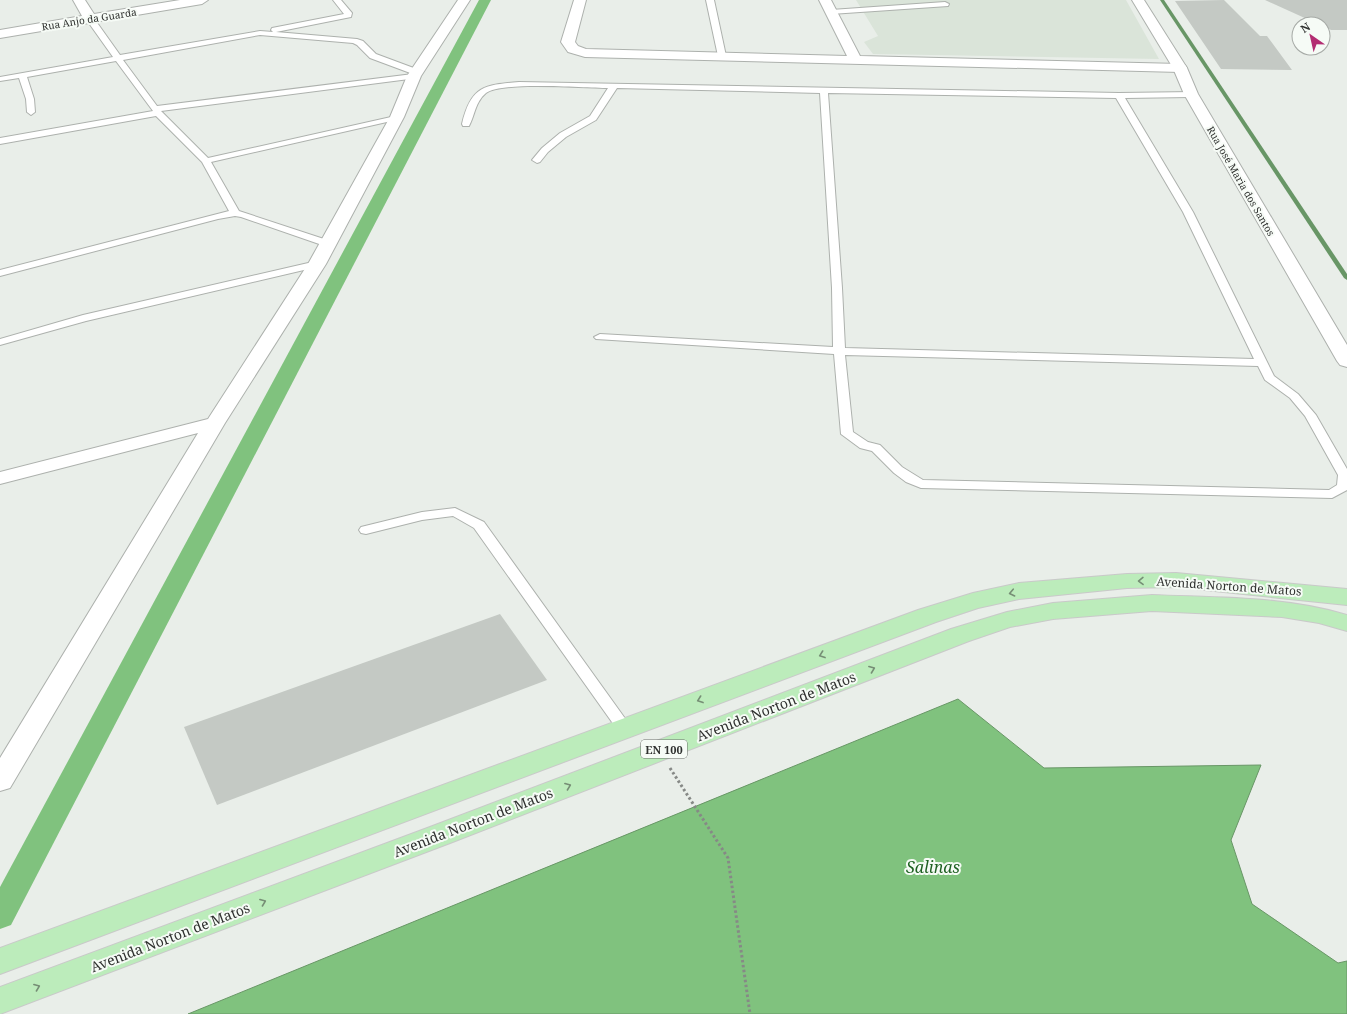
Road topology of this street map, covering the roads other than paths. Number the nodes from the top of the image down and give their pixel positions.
1 (79, 0) edge
2 (202, 0) edge
3 (337, 0) edge
4 (464, 0) edge
5 (580, 0) edge
6 (710, 0) edge
7 (825, 0) edge
8 (1138, 0) edge
9 (945, 4) dead end
10 (831, 12) junction
11 (90, 19) junction
12 (260, 33) junction
13 (0, 34) edge
14 (722, 56) junction
15 (119, 57) junction
16 (855, 59) junction
17 (1180, 68) junction
18 (415, 74) junction
19 (22, 75) junction
20 (0, 79) edge
21 (614, 86) junction
22 (824, 90) junction
23 (1191, 94) junction
24 (1119, 96) junction
25 (156, 111) junction
26 (31, 112) dead end
27 (397, 117) junction
28 (466, 124) dead end
29 (0, 141) edge
30 (537, 160) dead end
31 (206, 161) junction
32 (235, 213) junction
33 (329, 244) junction
34 (317, 264) junction
35 (0, 274) edge
36 (600, 337) dead end
37 (0, 342) edge
38 (839, 351) junction
39 (1347, 361) edge
40 (1261, 363) junction
41 (215, 423) junction
42 (0, 478) edge
43 (366, 530) dead end
44 (1347, 597) edge
45 (1347, 623) edge
46 (624, 728) junction
47 (0, 781) edge
48 (0, 961) edge
49 (0, 1001) edge

1 - 11 street
2 - 11 street, Rua Anjo da Guarda
3 - 12 lane
4 - 18 street
5 - 14 street
6 - 14 lane
7 - 10 street
8 - 17 street, Rua José Maria dos Santos
9 - 10 lane
10 - 16 street
11 - 13 street, Rua Anjo da Guarda
11 - 15 lane
12 - 15 lane
12 - 18 lane
14 - 16 street
15 - 19 lane
15 - 25 lane
16 - 17 street
17 - 23 street, Rua José Maria dos Santos
18 - 25 lane
18 - 27 street
19 - 20 lane
19 - 26 lane
21 - 22 lane
21 - 28 lane
21 - 30 lane
22 - 24 lane
22 - 38 lane
23 - 24 lane
23 - 39 street, Rua José Maria dos Santos
24 - 40 lane
25 - 29 lane
25 - 31 lane
27 - 31 lane
27 - 33 street
31 - 32 lane
32 - 33 lane
32 - 35 lane
33 - 34 street
34 - 37 lane
34 - 41 street
36 - 38 lane
38 - 40 lane
38 - 40 lane
41 - 42 street
41 - 47 street
43 - 46 lane
44 -> 46 main road, Avenida Norton de Matos / EN 100
49 -> 45 main road, Avenida Norton de Matos / EN 100
46 - 48 main road, Avenida Norton de Matos / EN 100

